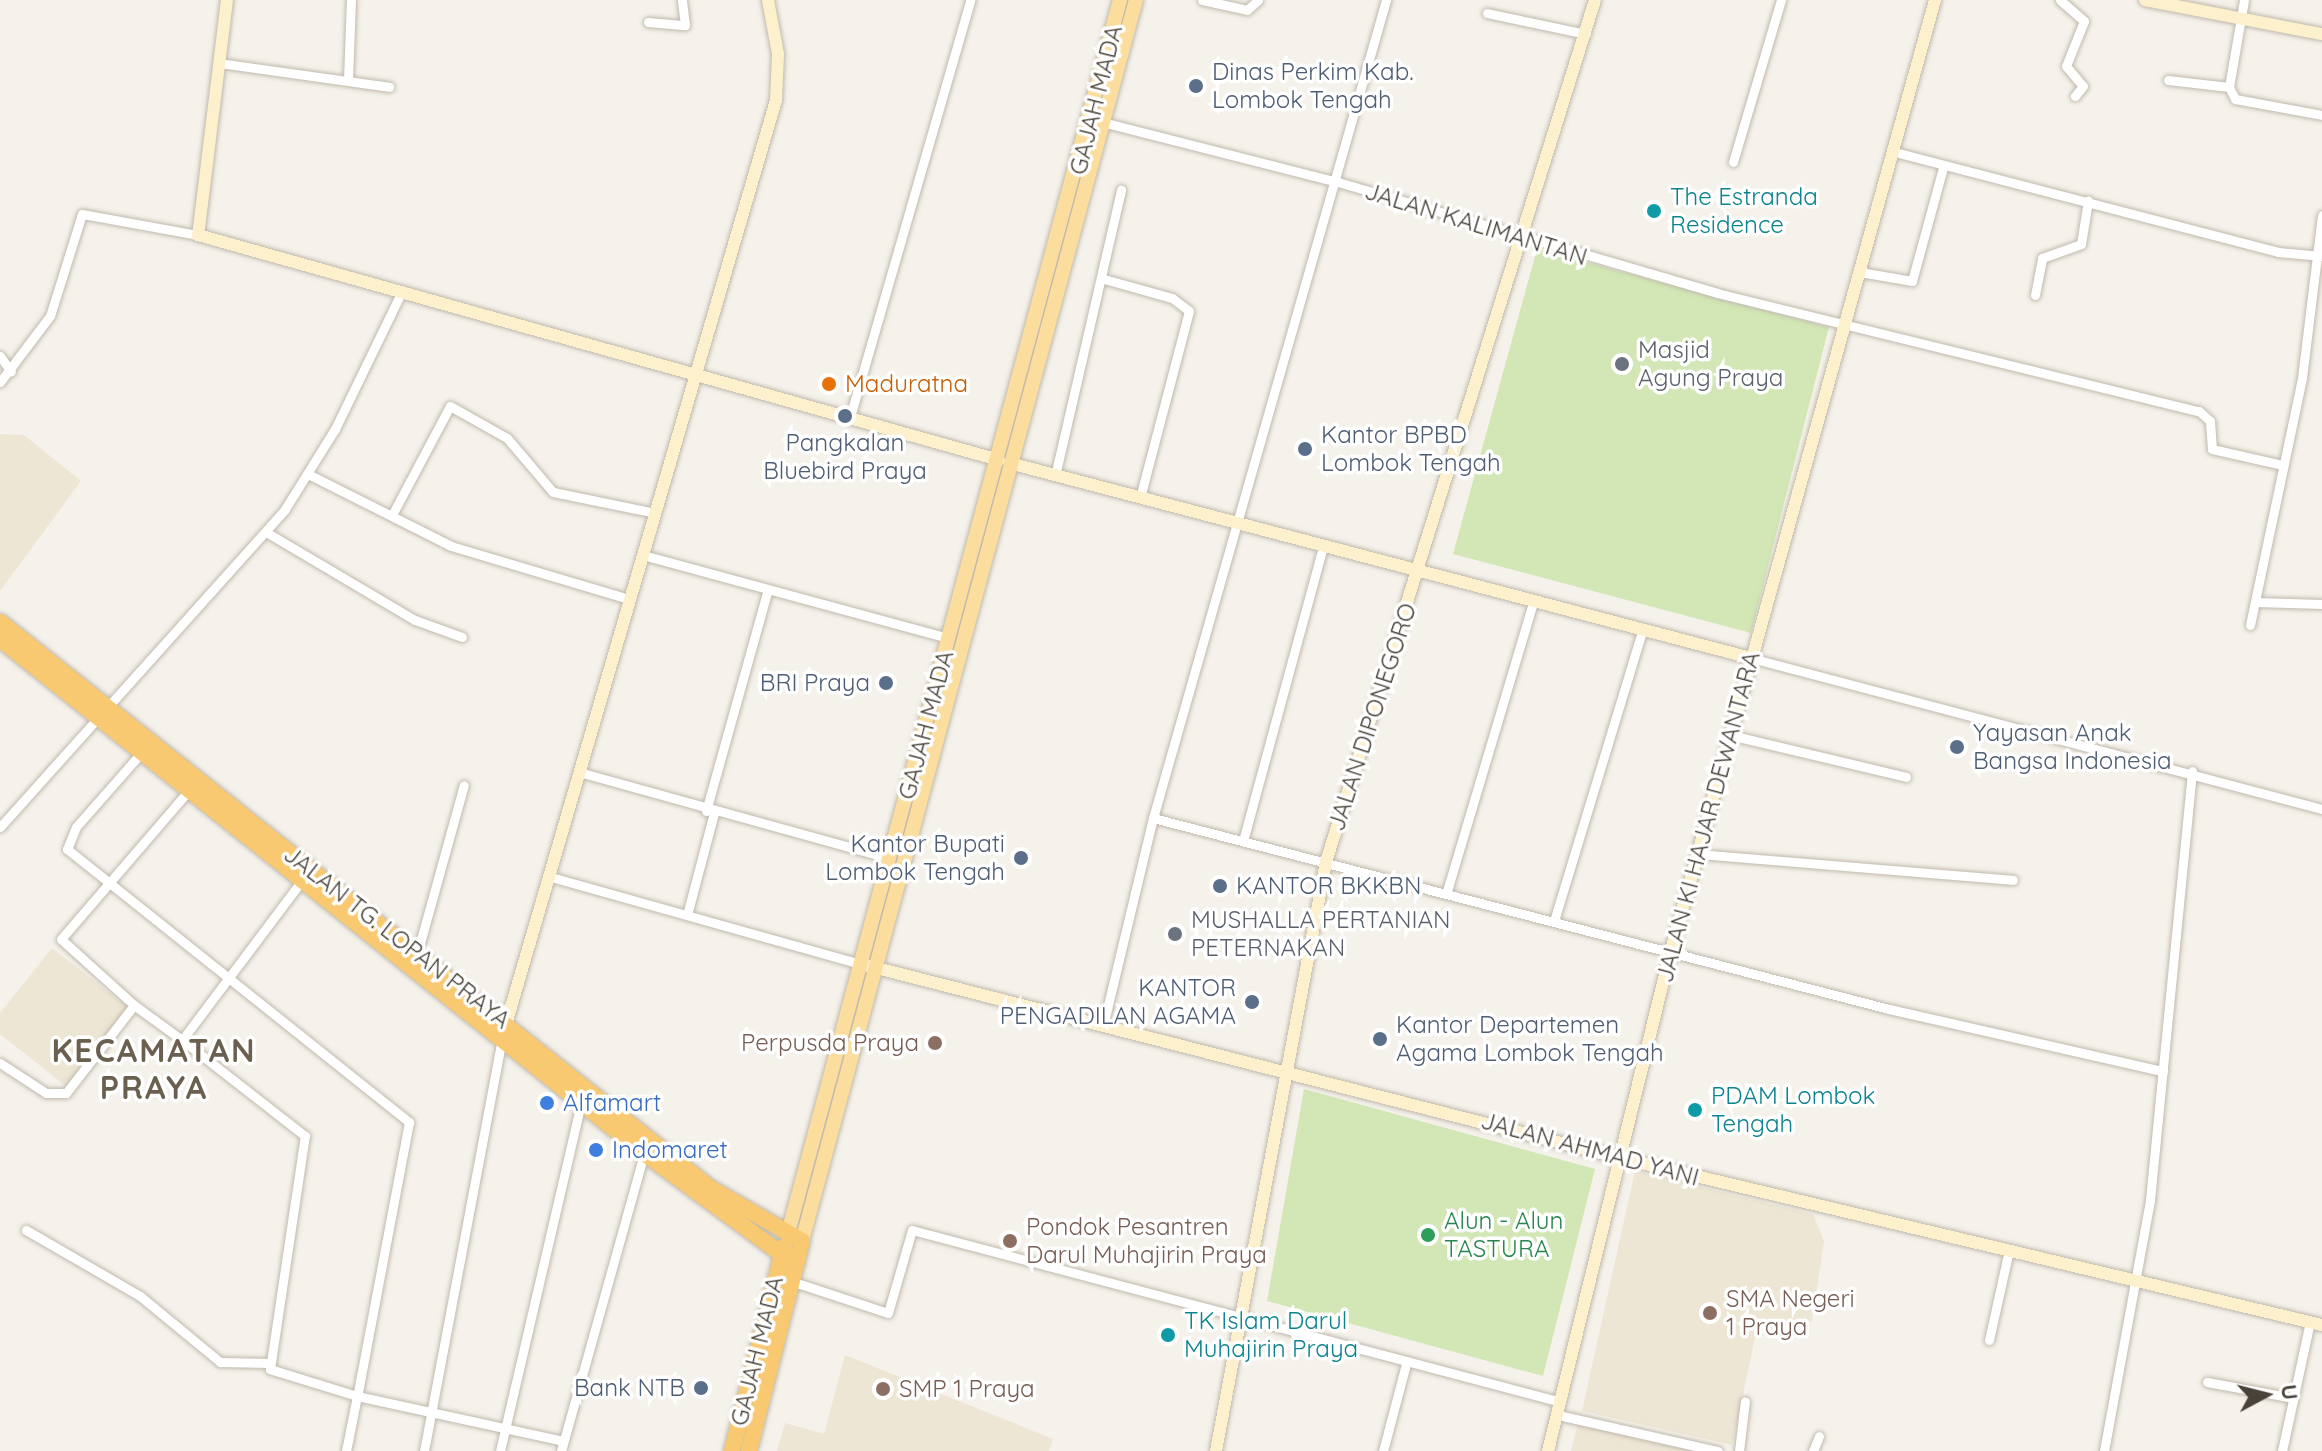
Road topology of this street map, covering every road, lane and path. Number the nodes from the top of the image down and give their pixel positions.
1 (227, 0) edge
2 (351, 0) edge
3 (682, 0) edge
4 (768, 0) edge
5 (970, 0) edge
6 (1202, 0) edge
7 (1258, 0) edge
8 (1386, 0) edge
9 (1595, 0) edge
10 (1781, 0) edge
11 (1935, 0) edge
12 (2060, 0) edge
13 (2145, 0) edge
14 (2244, 0) edge
15 (1128, 1) edge
16 (1487, 13) dead end
17 (2241, 17) junction
18 (648, 22) dead end
19 (1586, 34) junction
20 (2322, 34) edge
21 (219, 63) junction
22 (348, 80) junction
23 (2168, 80) dead end
24 (389, 87) dead end
25 (2229, 87) junction
26 (2075, 96) dead end
27 (2322, 115) edge
28 (1106, 123) junction
29 (1891, 151) junction
30 (1733, 162) dead end
31 (1943, 168) junction
32 (1338, 182) junction
33 (1121, 190) dead end
34 (2088, 201) junction
35 (2322, 215) edge
36 (198, 235) junction
37 (1522, 240) junction
38 (1064, 251) junction
39 (2319, 255) edge
40 (1860, 272) junction
41 (1104, 279) junction
42 (401, 293) junction
43 (2035, 295) dead end
44 (1845, 326) junction
45 (0, 356) edge
46 (11, 372) junction
47 (695, 375) junction
48 (0, 382) edge
49 (850, 417) junction
50 (1006, 462) junction
51 (2283, 465) junction
52 (308, 474) junction
53 (1055, 476) junction
54 (1140, 498) junction
55 (655, 513) junction
56 (392, 515) junction
57 (1237, 525) junction
58 (266, 532) junction
59 (1323, 547) junction
60 (643, 555) junction
61 (1419, 574) junction
62 (768, 589) junction
63 (629, 599) junction
64 (2256, 602) junction
65 (1533, 603) junction
66 (2322, 604) edge
67 (0, 622) edge
68 (2250, 625) dead end
69 (1642, 631) junction
70 (462, 637) dead end
71 (949, 638) junction
72 (0, 639) edge
73 (1751, 658) junction
74 (104, 717) junction
75 (1730, 735) junction
76 (141, 753) junction
77 (926, 753) junction
78 (2192, 771) junction
79 (579, 772) junction
80 (1906, 777) dead end
81 (464, 785) dead end
82 (189, 790) junction
83 (2322, 809) edge
84 (710, 812) junction
85 (1153, 818) junction
86 (0, 827) edge
87 (1243, 841) junction
88 (1698, 854) junction
89 (890, 858) junction
90 (1326, 862) junction
91 (551, 877) junction
92 (108, 880) junction
93 (302, 880) junction
94 (2013, 880) dead end
95 (1447, 891) junction
96 (687, 915) junction
97 (1554, 921) junction
98 (1671, 950) junction
99 (417, 954) junction
100 (861, 964) junction
101 (876, 969) junction
102 (229, 977) junction
103 (134, 1005) junction
104 (1103, 1026) junction
105 (504, 1027) junction
106 (182, 1040) junction
107 (0, 1063) edge
108 (1283, 1071) junction
109 (2163, 1071) junction
110 (581, 1102) junction
111 (644, 1153) junction
112 (1616, 1157) junction
113 (26, 1230) dead end
114 (795, 1237) junction
115 (2008, 1254) junction
116 (788, 1259) junction
117 (791, 1281) junction
118 (2138, 1283) junction
119 (1243, 1316) junction
120 (2316, 1323) edge
121 (1989, 1340) dead end
122 (270, 1363) junction
123 (1406, 1364) junction
124 (2207, 1382) dead end
125 (357, 1396) junction
126 (2293, 1398) junction
127 (1745, 1401) dead end
128 (1559, 1408) junction
129 (432, 1414) junction
130 (503, 1429) junction
131 (1819, 1436) dead end
132 (562, 1446) edge
133 (346, 1451) edge
134 (424, 1451) edge
135 (500, 1451) edge
136 (732, 1451) edge
137 (749, 1451) edge
138 (1216, 1451) edge
139 (1383, 1451) edge
140 (1548, 1451) edge
141 (1718, 1451) edge
142 (1739, 1451) edge
143 (1813, 1451) edge
144 (2104, 1451) edge
145 (2282, 1451) edge

1 - 21 street
2 - 22 street
3 - 18 street
4 - 47 street
5 - 49 street
6 - 7 street
8 - 32 street
9 - 19 street, JALAN DIPONEGORO
10 - 30 street
11 - 29 street, JALAN KI HAJAR DEWANTARA
12 - 26 street
13 - 17 street
14 - 17 street
15 - 28 main road, GAJAH MADA
15 - 38 main road, GAJAH MADA
16 - 19 street
17 - 20 street
17 - 25 street
19 - 37 street, JALAN DIPONEGORO
21 - 22 street
21 - 36 street
22 - 24 street
23 - 25 street
25 - 27 street
28 - 32 street, JALAN KALIMANTAN
28 - 38 main road, GAJAH MADA
29 - 31 street
29 - 40 street, JALAN KI HAJAR DEWANTARA
31 - 34 street
31 - 40 street
32 - 37 street, JALAN KALIMANTAN
32 - 57 street
33 - 41 street
34 - 39 street
34 - 43 street
35 - 39 street
36 - 42 street
36 - 46 street
37 - 44 street, JALAN KALIMANTAN
37 - 61 street, JALAN DIPONEGORO
38 - 50 main road, GAJAH MADA
39 - 51 street
40 - 44 street, JALAN KI HAJAR DEWANTARA
41 - 53 street
41 - 54 street
42 - 47 street
42 - 52 street
44 - 51 street, JALAN KALIMANTAN
44 - 73 street, JALAN KI HAJAR DEWANTARA
45 - 46 street
46 - 48 street
47 - 49 street
47 - 55 street
49 - 50 street
50 - 53 street
50 - 71 main road, GAJAH MADA
50 - 77 main road, GAJAH MADA
51 - 64 street
52 - 56 street
52 - 58 street
53 - 54 street
54 - 57 street
55 - 56 street
55 - 60 street
56 - 63 street
57 - 59 street
57 - 85 street
58 - 70 street
58 - 74 street
59 - 61 street
59 - 87 street
60 - 62 street
60 - 63 street
61 - 65 street
61 - 90 street, JALAN DIPONEGORO
62 - 71 street
62 - 84 street
63 - 79 street
64 - 66 street
64 - 68 street
65 - 69 street
65 - 95 street
67 - 74 highway, JALAN TG. LOPAN PRAYA
69 - 73 street
69 - 97 street
71 - 77 main road, GAJAH MADA
72 - 74 highway, JALAN TG. LOPAN PRAYA
73 - 75 street, JALAN KI HAJAR DEWANTARA
73 - 78 street
74 - 76 highway, JALAN TG. LOPAN PRAYA
74 - 86 street
74 - 99 highway, JALAN TG. LOPAN PRAYA
75 - 80 street
75 - 88 street, JALAN KI HAJAR DEWANTARA
76 - 82 highway, JALAN TG. LOPAN PRAYA
76 - 92 street
77 - 89 main road, GAJAH MADA
77 - 101 main road, GAJAH MADA
78 - 83 street
78 - 109 street
79 - 84 street
79 - 91 street
81 - 99 street
82 - 92 street
82 - 93 highway, JALAN TG. LOPAN PRAYA
84 - 89 street
84 - 96 street
85 - 87 street
85 - 104 street
87 - 90 street
88 - 94 street
88 - 98 street, JALAN KI HAJAR DEWANTARA
89 - 100 main road, GAJAH MADA
90 - 95 street
90 - 108 street, JALAN DIPONEGORO
91 - 96 street
91 - 105 street
92 - 102 street
92 - 103 street
93 - 102 street
93 - 105 highway, JALAN TG. LOPAN PRAYA
95 - 97 street
96 - 100 street
97 - 98 street
98 - 109 street
98 - 112 street, JALAN KI HAJAR DEWANTARA
99 - 105 highway, JALAN TG. LOPAN PRAYA
100 - 101 street, JALAN AHMAD YANI
100 - 114 main road, GAJAH MADA
101 - 104 street, JALAN AHMAD YANI
101 - 114 main road, GAJAH MADA
102 - 106 street
102 - 125 street
103 - 106 street
103 - 107 street
104 - 108 street, JALAN AHMAD YANI
105 - 110 highway, JALAN TG. LOPAN PRAYA
105 - 114 highway, JALAN TG. LOPAN PRAYA
105 - 129 street
106 - 122 street
108 - 112 street, JALAN AHMAD YANI
108 - 119 street, JALAN DIPONEGORO
109 - 118 street
110 - 111 highway, JALAN TG. LOPAN PRAYA
110 - 130 street
111 - 116 highway, JALAN TG. LOPAN PRAYA
111 - 132 street
112 - 115 street, JALAN AHMAD YANI
112 - 128 street, JALAN KI HAJAR DEWANTARA
113 - 122 street
114 - 116 highway, GAJAH MADA
115 - 118 street, JALAN AHMAD YANI
115 - 121 street
116 - 117 highway, GAJAH MADA
116 - 136 highway, GAJAH MADA
117 - 119 street
117 - 137 highway, GAJAH MADA
118 - 120 street, JALAN AHMAD YANI
118 - 144 street
119 - 123 street
119 - 138 street, JALAN DIPONEGORO
120 - 126 street
122 - 125 street
123 - 128 street
123 - 139 street
124 - 126 street
125 - 129 street
125 - 133 street
126 - 145 street
127 - 142 street
128 - 140 street, JALAN KI HAJAR DEWANTARA
128 - 141 street
129 - 130 street
129 - 134 street
130 - 132 street
130 - 135 street
131 - 143 street

